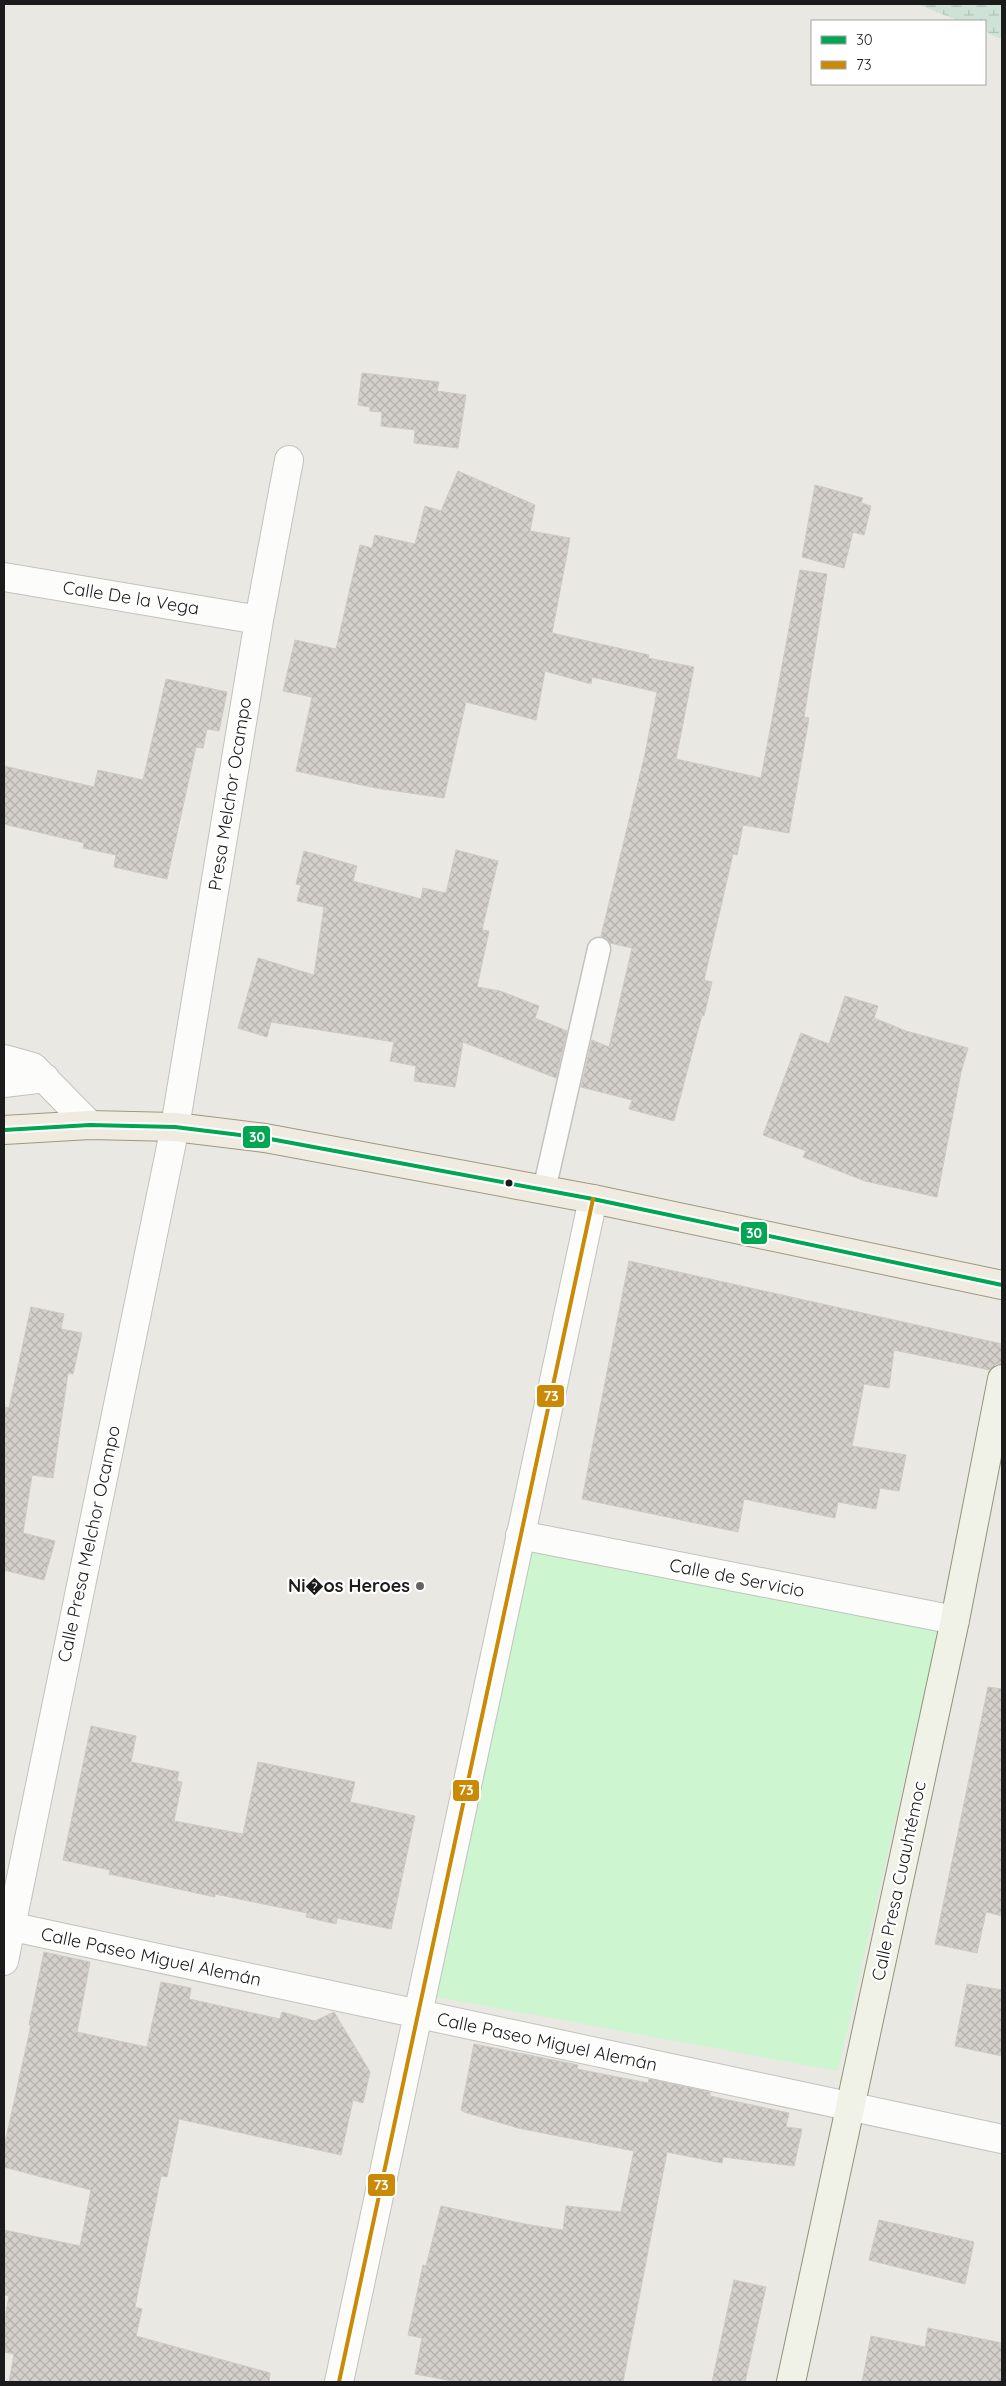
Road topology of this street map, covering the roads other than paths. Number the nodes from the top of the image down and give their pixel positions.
1 (289, 460) dead end
2 (4, 577) edge
3 (258, 620) junction
4 (599, 949) dead end
5 (4, 1059) edge
6 (45, 1078) junction
7 (4, 1083) edge
8 (90, 1125) junction
9 (175, 1127) junction
10 (4, 1130) edge
11 (544, 1190) junction
12 (592, 1199) junction
13 (1002, 1285) edge
14 (1002, 1379) edge
15 (520, 1535) junction
16 (954, 1620) junction
17 (7, 1926) edge
18 (4, 1961) edge
19 (418, 2014) junction
20 (851, 2108) junction
21 (1002, 2139) edge
22 (339, 2382) edge
23 (791, 2382) edge

1 - 3 street, Presa Melchor Ocampo
2 - 3 street, Calle De la Vega
3 - 9 street, Presa Melchor Ocampo
4 - 11 lane
5 - 6 street
6 - 7 street
6 - 8 street
8 - 9 main road
8 - 10 main road
9 - 11 main road
9 - 17 street, Calle Presa Melchor Ocampo
11 - 12 main road
12 - 13 main road
12 - 15 street
14 - 16 street, Calle Presa Cuauhtémoc
15 - 16 street, Calle de Servicio
15 - 19 street
16 - 20 street, Calle Presa Cuauhtémoc
17 - 18 street, Calle Presa Melchor Ocampo
17 - 19 street, Calle Paseo Miguel Alemán
19 - 20 street, Calle Paseo Miguel Alemán
19 - 22 street
20 - 21 street, Calle Paseo Miguel Alemán
20 - 23 street, Calle Presa Cuauhtémoc

